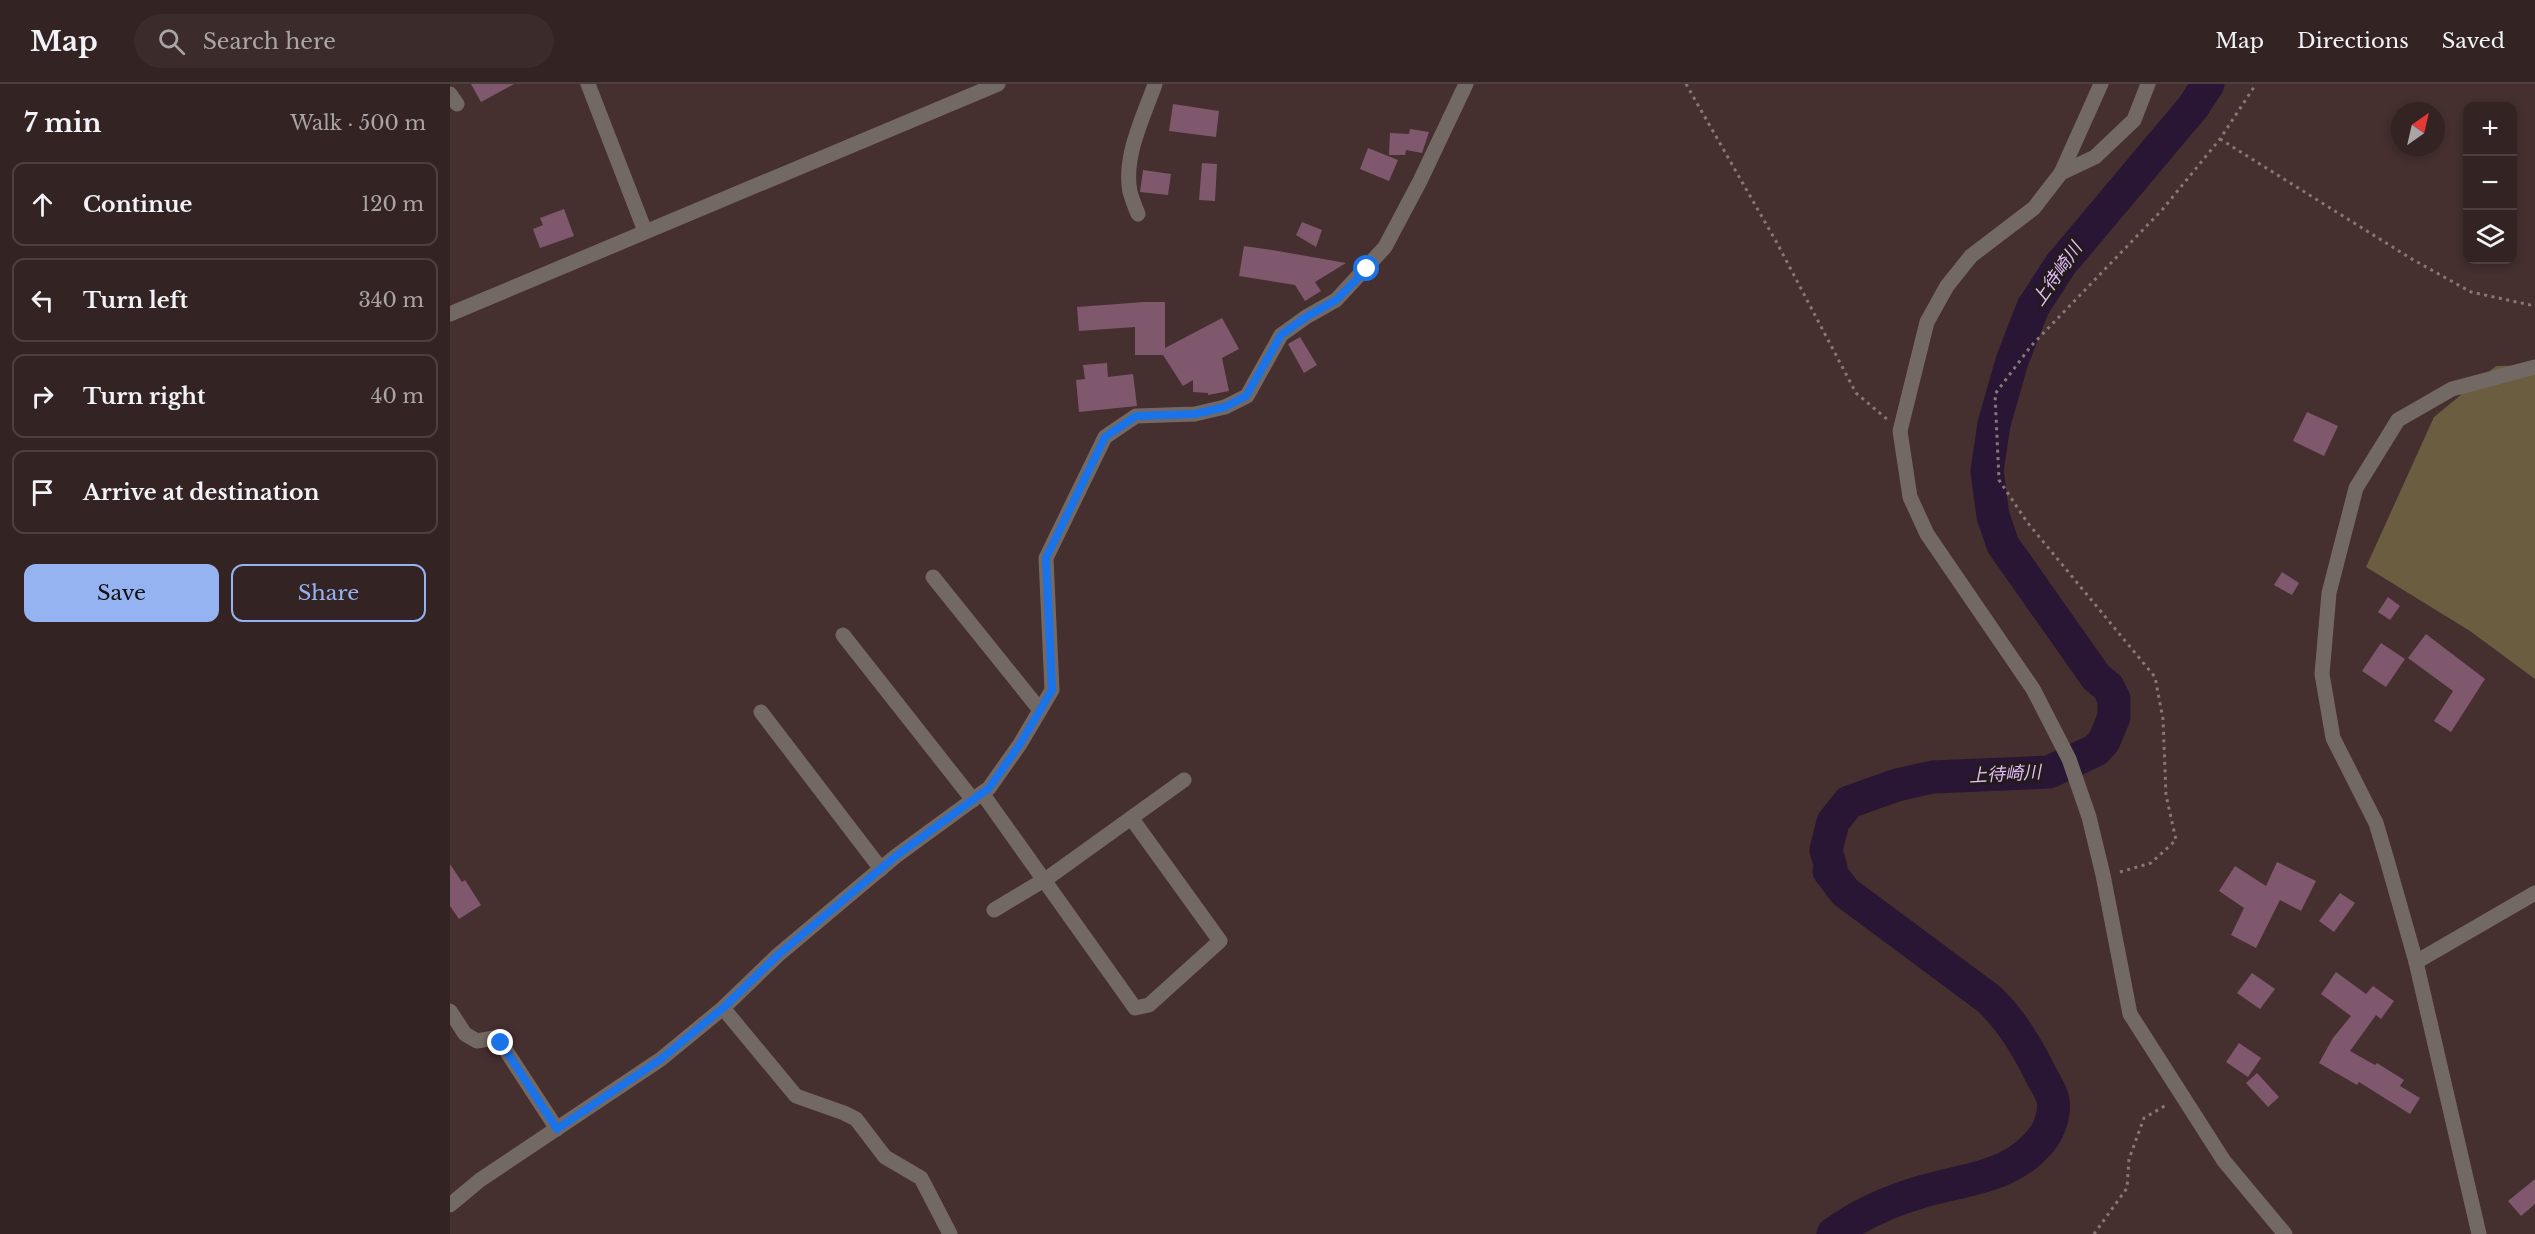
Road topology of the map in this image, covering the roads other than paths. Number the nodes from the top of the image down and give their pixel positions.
1 (588, 84) edge
2 (998, 84) edge
3 (1155, 84) edge
4 (1466, 84) edge
5 (2101, 84) edge
6 (2148, 84) edge
7 (2061, 173) junction
8 (1138, 214) dead end
9 (645, 231) junction
10 (450, 314) edge
11 (2535, 367) edge
12 (933, 577) dead end
13 (843, 635) dead end
14 (1040, 710) junction
15 (760, 712) dead end
16 (1184, 780) dead end
17 (978, 796) junction
18 (1132, 819) junction
19 (881, 869) junction
20 (1044, 880) junction
21 (2535, 893) edge
22 (994, 910) dead end
23 (2416, 963) junction
24 (723, 1008) junction
25 (450, 1011) edge
26 (557, 1129) junction
27 (450, 1205) edge
28 (950, 1234) edge
29 (2285, 1234) edge
30 (2479, 1234) edge

1 - 9 street
2 - 9 street
3 - 8 street
4 - 14 street
5 - 7 street
6 - 7 street
7 - 29 street
9 - 10 street
11 - 23 street
12 - 14 street
13 - 17 street
14 - 17 street
15 - 19 street
16 - 18 street
17 - 19 street
17 - 20 street
18 - 20 street
18 - 20 street
19 - 24 street
20 - 22 street
21 - 23 street
23 - 30 street
24 - 26 street
24 - 28 street
25 - 26 street
26 - 27 street

